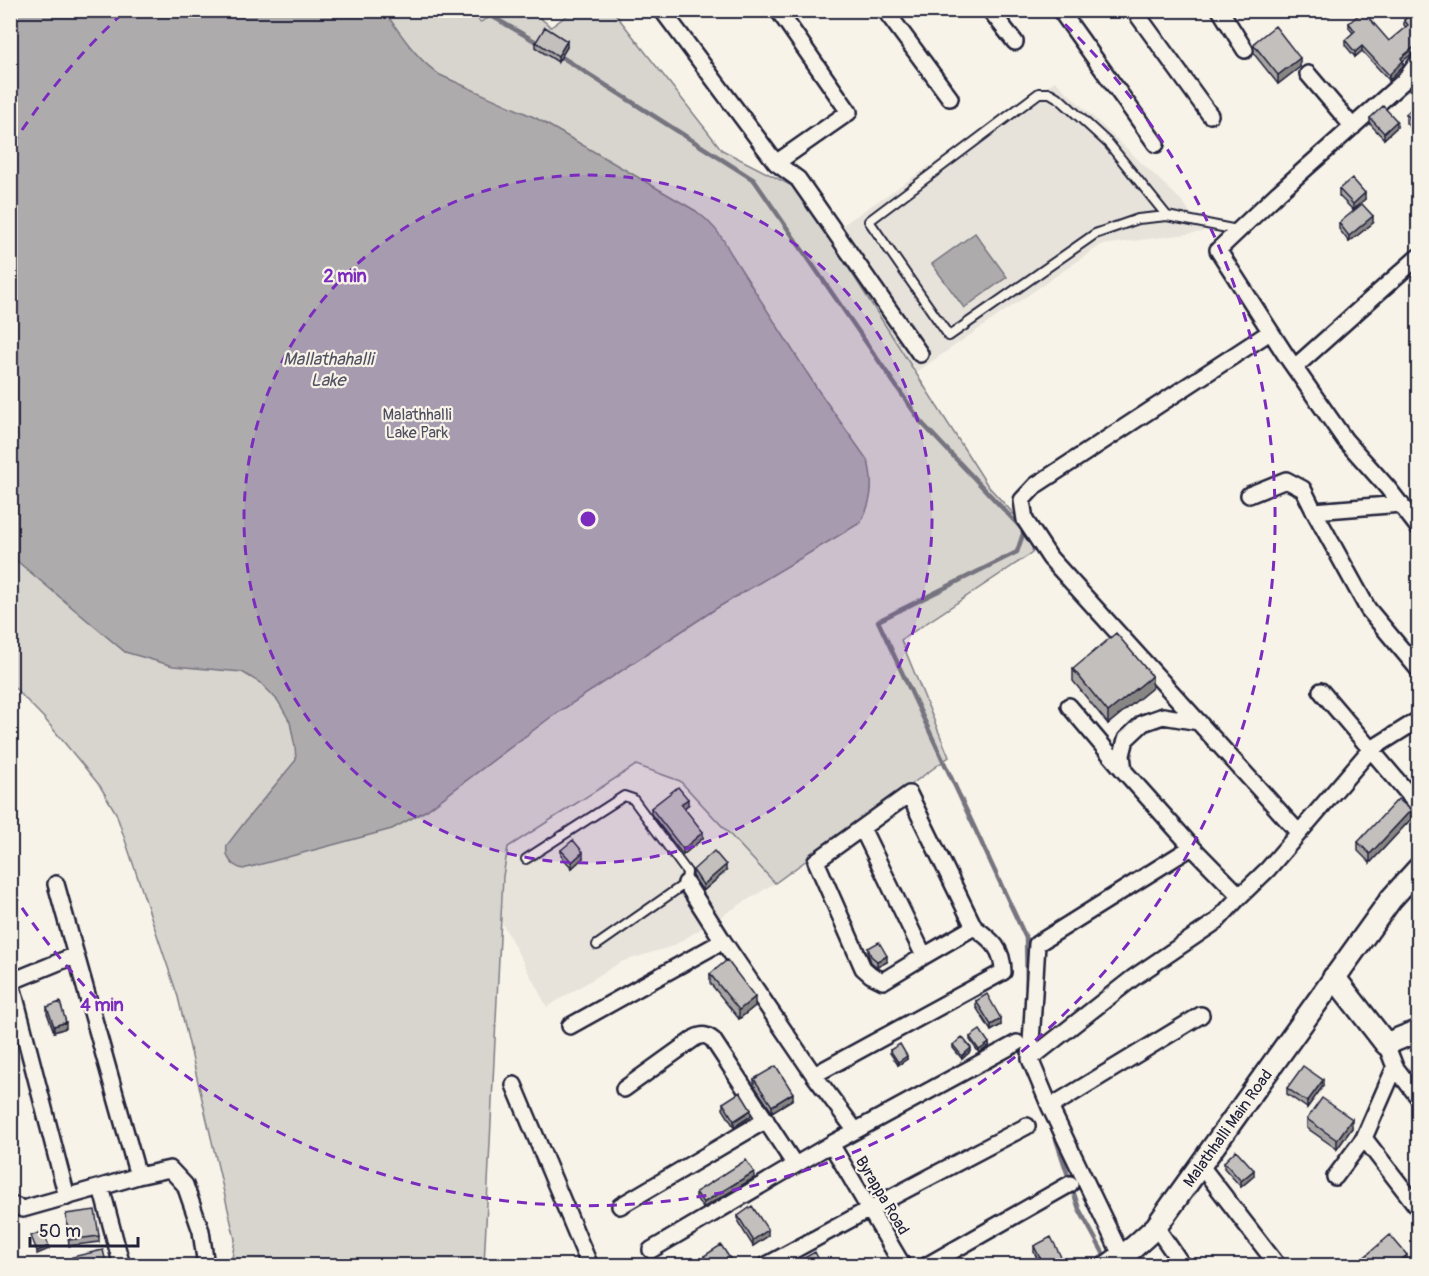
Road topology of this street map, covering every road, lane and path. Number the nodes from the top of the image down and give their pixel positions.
1 (662, 10) edge
2 (777, 10) edge
3 (885, 10) edge
4 (990, 10) edge
5 (1060, 10) edge
6 (1134, 10) edge
7 (1220, 10) edge
8 (1015, 42) dead end
9 (1245, 50) dead end
10 (1419, 62) edge
11 (1308, 74) dead end
12 (950, 98) dead end
13 (1210, 115) dead end
14 (1353, 126) junction
15 (1156, 144) dead end
16 (776, 163) junction
17 (1167, 216) junction
18 (1239, 231) junction
19 (1419, 256) edge
20 (1270, 332) junction
21 (920, 354) dead end
22 (1295, 366) junction
23 (1249, 495) dead end
24 (1401, 504) junction
25 (1314, 511) junction
26 (1419, 527) edge
27 (1419, 669) edge
28 (1321, 691) dead end
29 (1069, 706) dead end
30 (1419, 720) edge
31 (1199, 722) junction
32 (1370, 750) junction
33 (1124, 771) junction
34 (1419, 805) edge
35 (862, 828) junction
36 (1299, 833) junction
37 (1192, 847) junction
38 (526, 859) dead end
39 (1419, 869) edge
40 (686, 883) junction
41 (56, 884) dead end
42 (1240, 896) junction
43 (974, 927) junction
44 (723, 940) junction
45 (597, 945) dead end
46 (76, 956) junction
47 (924, 956) junction
48 (1334, 977) junction
49 (11, 980) edge
50 (1201, 1015) dead end
51 (570, 1026) dead end
52 (1419, 1031) edge
53 (1017, 1043) dead end
54 (1386, 1044) junction
55 (1030, 1059) junction
56 (1395, 1067) junction
57 (814, 1075) junction
58 (514, 1085) dead end
59 (624, 1089) dead end
60 (1419, 1097) edge
61 (1050, 1107) junction
62 (766, 1120) junction
63 (1027, 1126) dead end
64 (855, 1130) junction
65 (1364, 1138) junction
66 (831, 1144) junction
67 (795, 1165) junction
68 (1201, 1166) junction
69 (138, 1176) junction
70 (1335, 1177) dead end
71 (1070, 1184) dead end
72 (101, 1187) junction
73 (67, 1197) junction
74 (10, 1204) edge
75 (620, 1206) dead end
76 (1419, 1208) edge
77 (870, 1209) junction
78 (1156, 1227) junction
79 (651, 1250) dead end
80 (1113, 1262) edge
81 (122, 1266) edge
82 (206, 1266) edge
83 (590, 1266) edge
84 (765, 1266) edge
85 (903, 1266) edge
86 (926, 1266) edge
87 (1183, 1266) edge
88 (1278, 1266) edge

1 - 16 street
2 - 16 street
3 - 12 street
4 - 8 street
5 - 15 street
6 - 13 street
7 - 9 street
10 - 14 street
11 - 14 street
14 - 18 street
16 - 21 street
17 - 17 lane
17 - 18 lane
18 - 20 street
19 - 22 street
20 - 22 street
20 - 31 street
22 - 24 street
23 - 25 street
24 - 25 street
24 - 26 street
25 - 27 street
28 - 32 street
29 - 33 street
30 - 32 street
31 - 33 street
31 - 36 street
32 - 34 street
32 - 36 street
33 - 37 street
35 - 43 street
35 - 47 street
35 - 47 street
36 - 42 street
37 - 42 street
37 - 55 street
38 - 40 lane
39 - 48 main road, Malathhalli Main Road
40 - 44 street
40 - 45 lane
41 - 46 street
42 - 55 street
43 - 47 street
43 - 57 street
44 - 51 street
44 - 57 street
46 - 49 street
46 - 69 street
48 - 54 main road
48 - 68 main road, Malathhalli Main Road
49 - 73 street
50 - 61 street
52 - 54 main road
53 - 64 street
54 - 56 street
55 - 61 street
56 - 60 street
56 - 65 street
57 - 64 street
58 - 83 street
59 - 62 street
61 - 80 street
62 - 67 street
62 - 75 street
63 - 77 street
64 - 66 street
65 - 70 street
65 - 76 street
66 - 67 street
66 - 77 street, Byrappa Road
67 - 79 street
68 - 78 main road, Malathhalli Main Road
68 - 88 street
69 - 72 street
69 - 82 street
71 - 86 street
72 - 73 street
72 - 81 street
73 - 74 street
77 - 84 street
77 - 85 street, Byrappa Road
78 - 80 main road, Malathhalli Main Road
78 - 87 street

